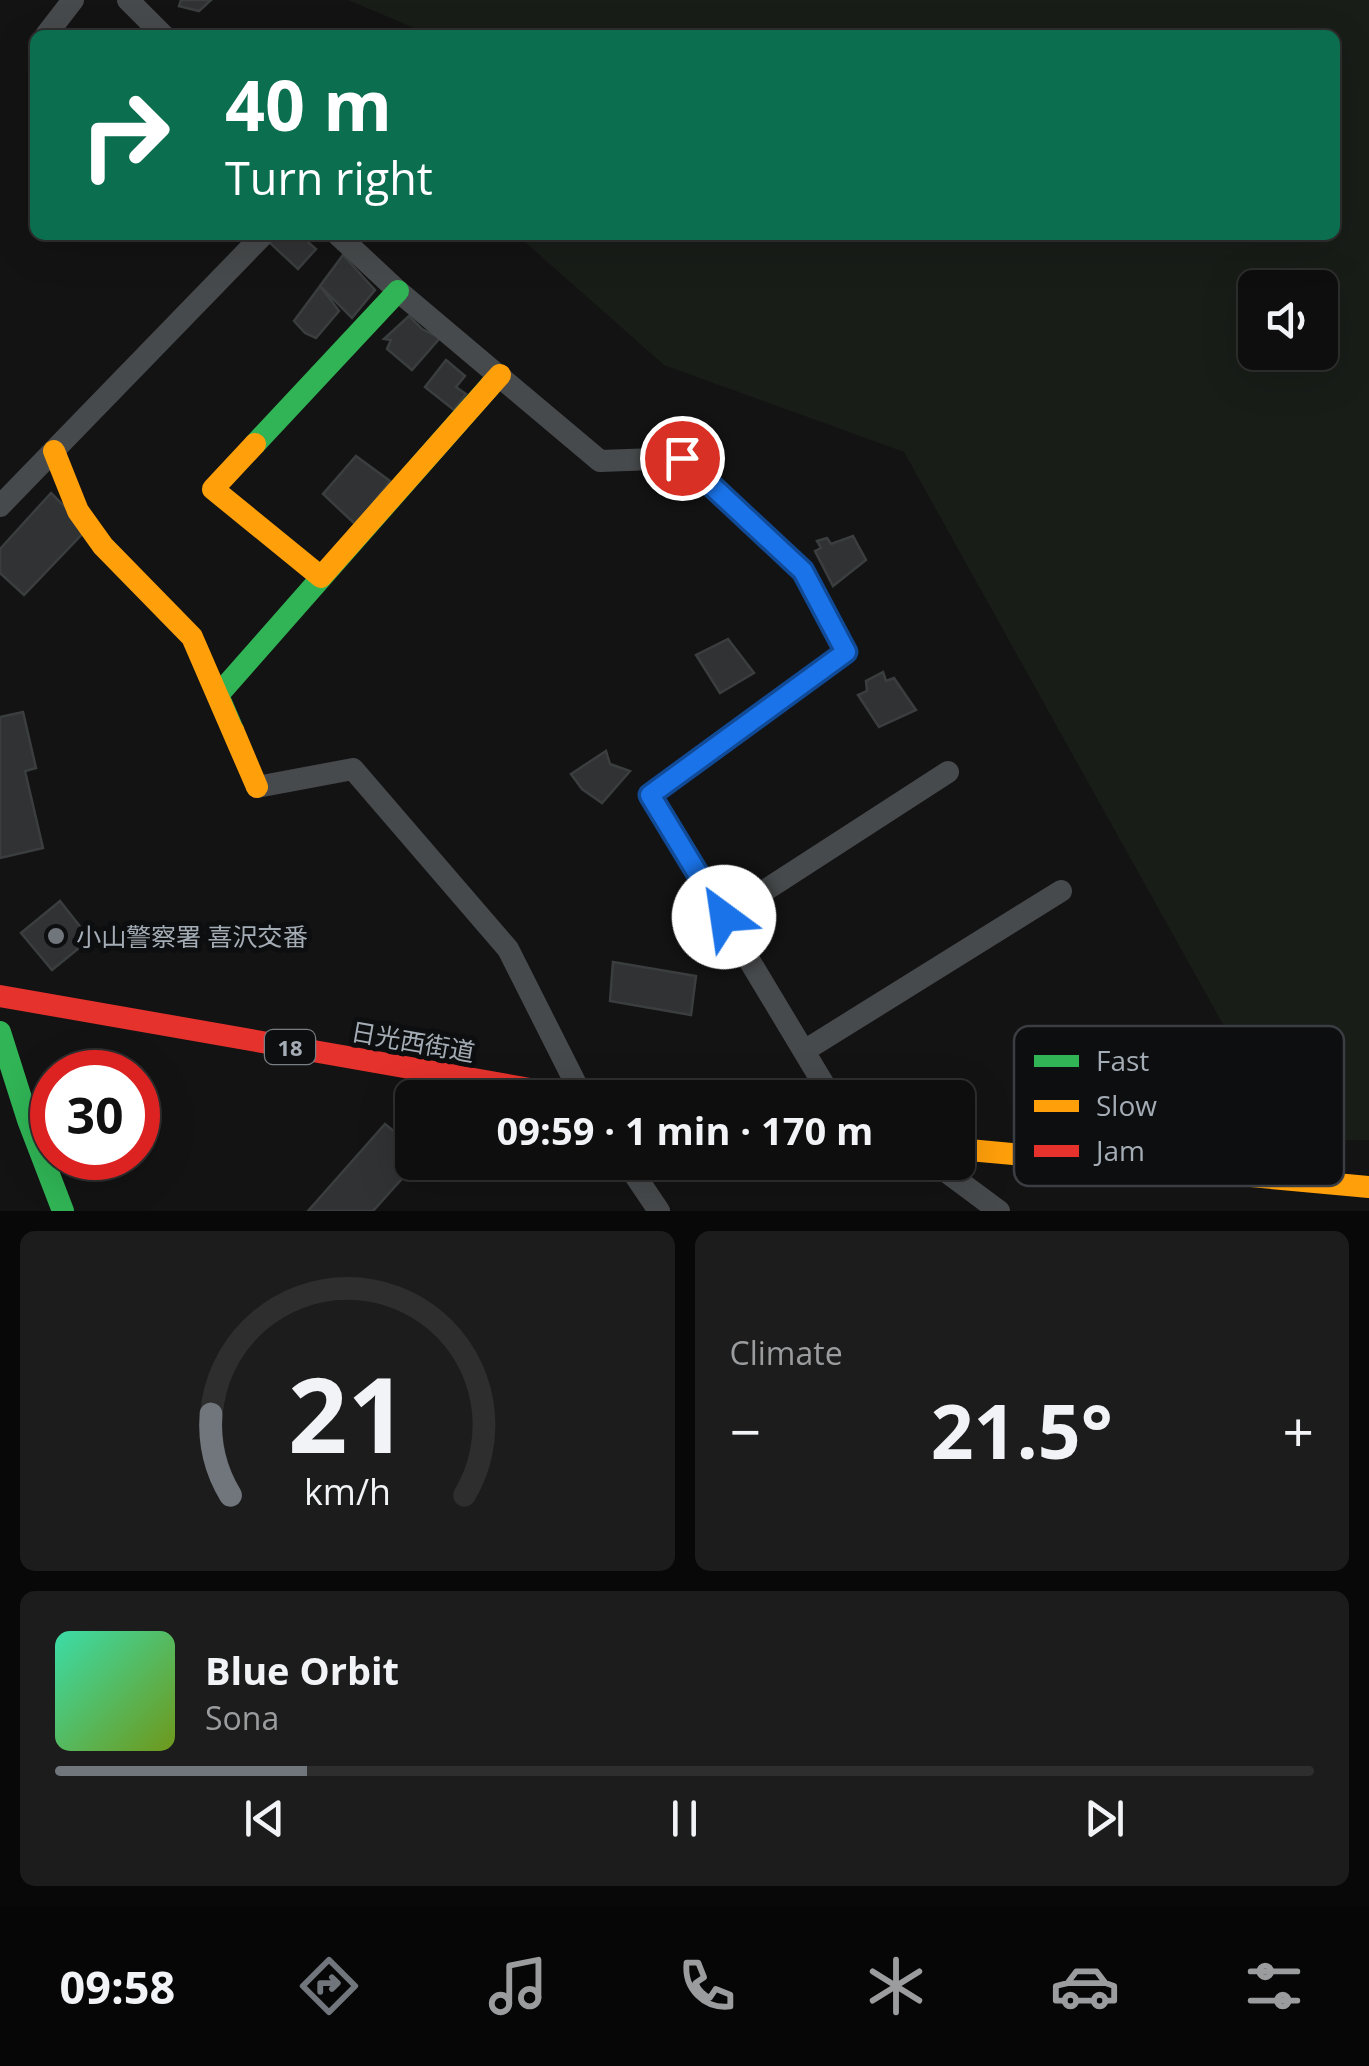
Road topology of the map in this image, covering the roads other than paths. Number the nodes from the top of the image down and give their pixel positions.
1 (73, 0) edge
2 (128, 0) edge
3 (50, 30) edge
4 (158, 30) edge
5 (257, 240) edge
6 (343, 240) edge
7 (398, 290) junction
8 (500, 374) junction
9 (54, 451) junction
10 (0, 506) edge
11 (948, 772) dead end
12 (258, 787) junction
13 (1062, 890) dead end
14 (724, 917) junction
15 (0, 996) edge
16 (0, 1032) edge
17 (804, 1051) junction
18 (479, 1080) edge
19 (573, 1080) edge
20 (821, 1080) edge
21 (975, 1150) edge
22 (1014, 1153) edge
23 (638, 1180) edge
24 (957, 1180) edge
25 (1344, 1185) edge
26 (1369, 1187) edge
27 (63, 1211) edge
28 (659, 1211) edge
29 (999, 1211) edge

1 - 3 street
2 - 4 street
5 - 9 street
6 - 7 street
7 - 8 street
7 - 8 main road
8 - 12 main road
8 - 14 street
9 - 10 street
9 - 12 main road
11 - 14 street
12 - 19 street
13 - 17 street
14 - 17 street
15 - 18 main road, 日光西街道 / 18
16 - 27 main road
17 - 20 street
21 - 22 main road
23 - 28 street
24 - 29 street
25 - 26 main road

